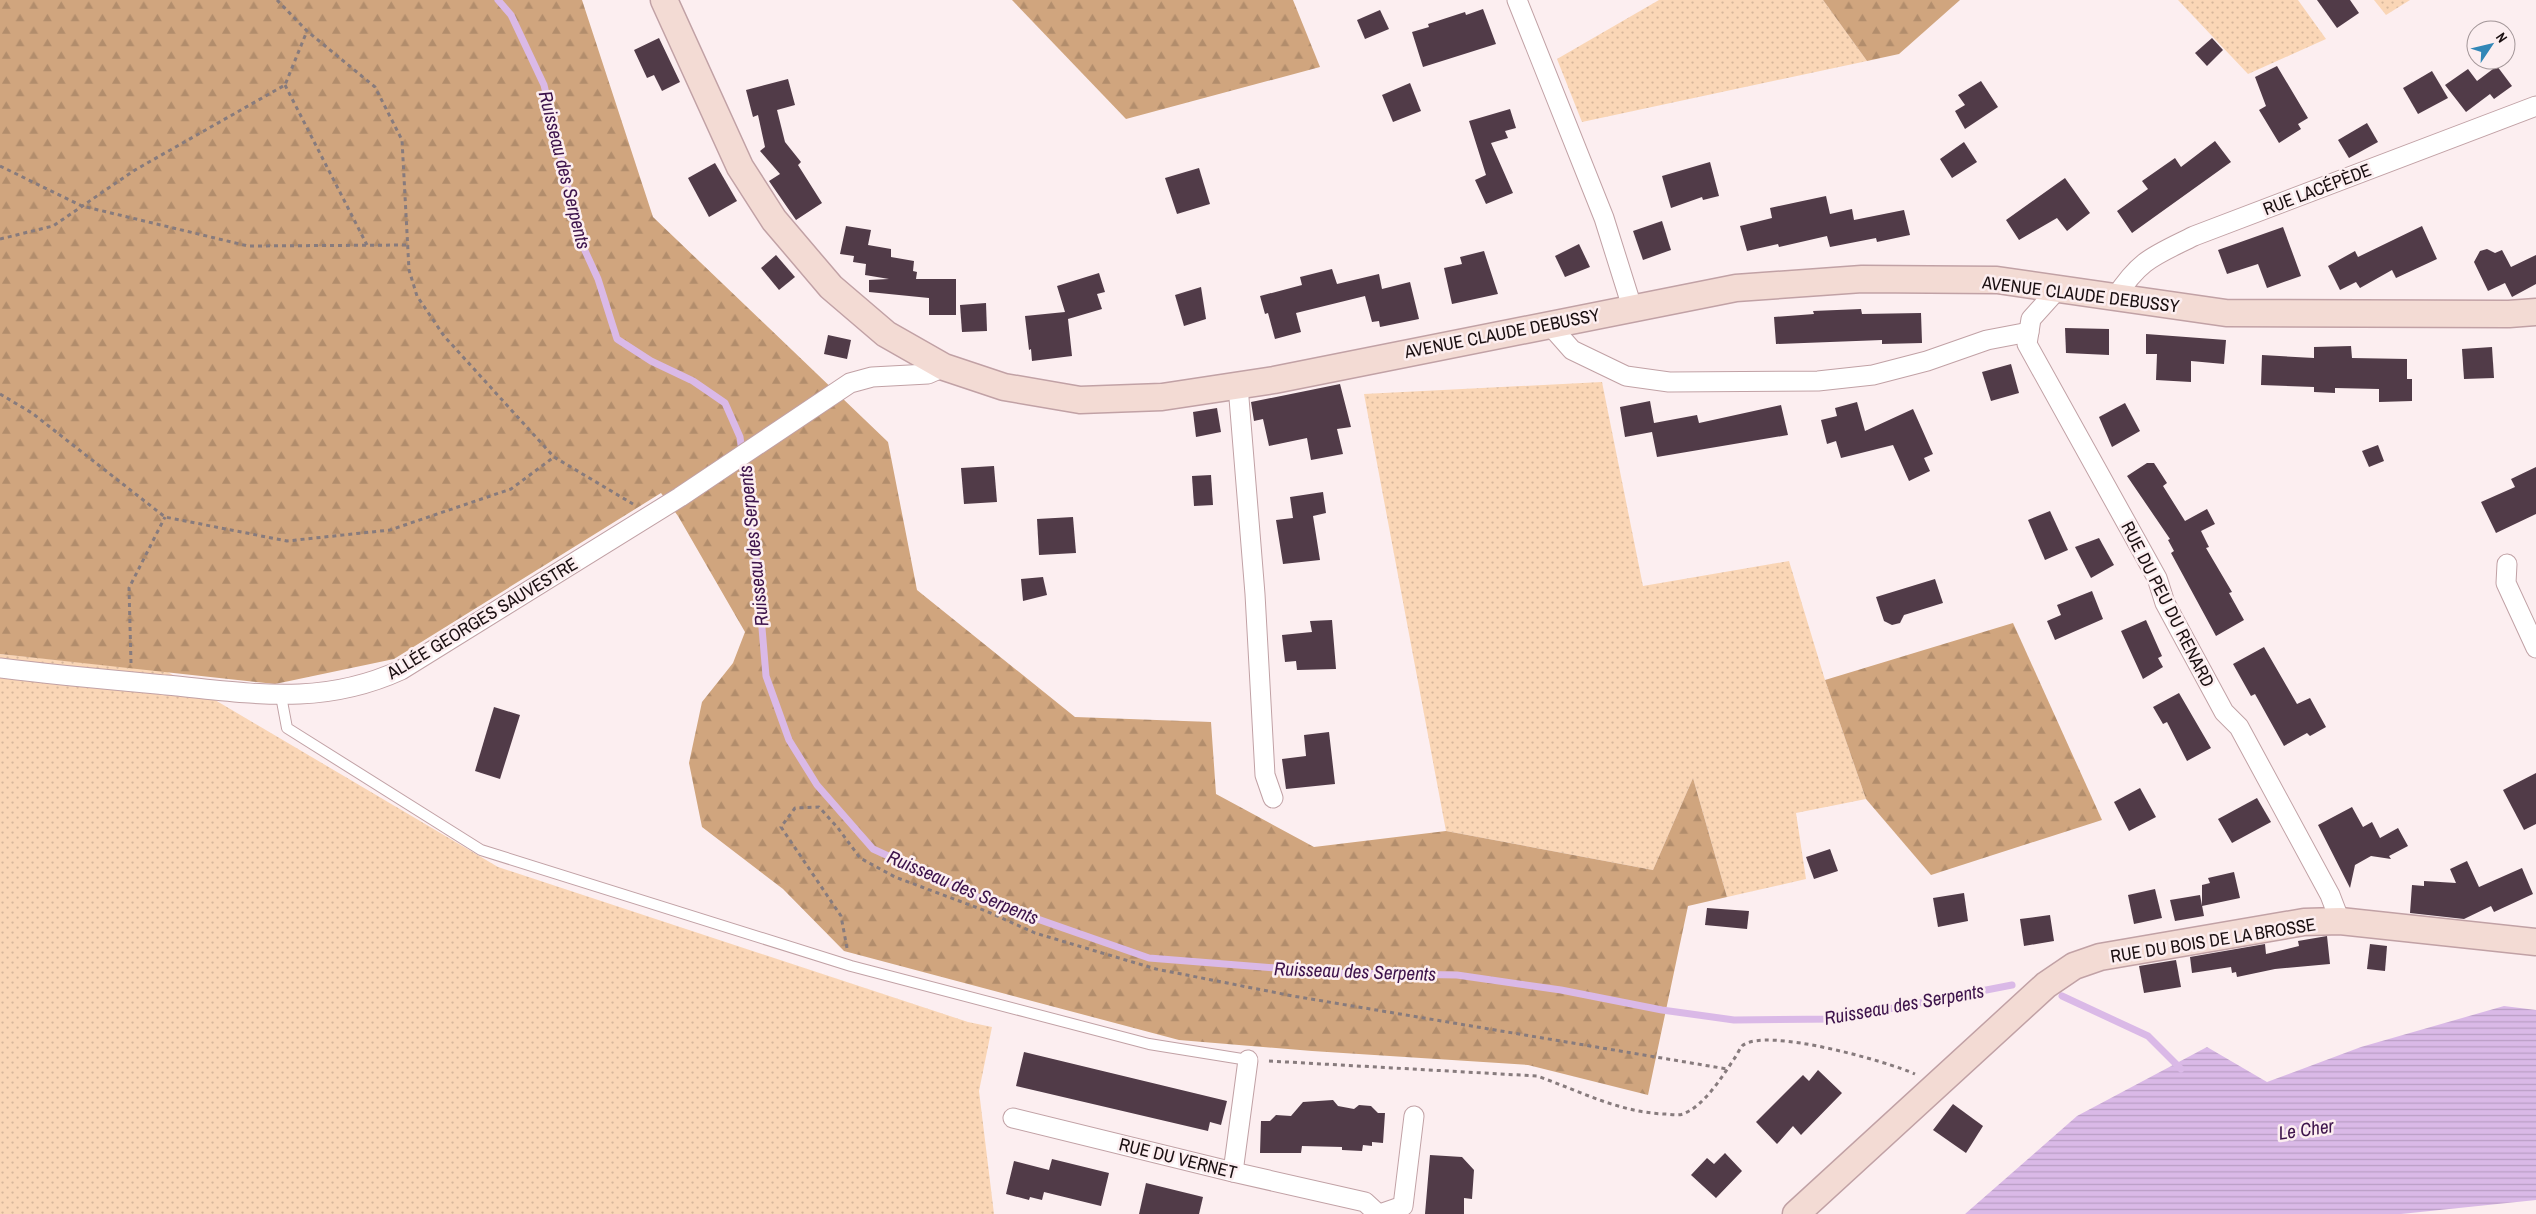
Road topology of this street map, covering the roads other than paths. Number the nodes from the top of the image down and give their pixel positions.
1 (664, 0) edge
2 (1517, 0) edge
3 (2536, 106) edge
4 (2058, 289) junction
5 (2115, 298) junction
6 (1632, 307) junction
7 (2536, 312) edge
8 (1549, 324) junction
9 (2029, 332) junction
10 (944, 367) junction
11 (1238, 386) junction
12 (2507, 564) dead end
13 (2536, 648) edge
14 (0, 668) edge
15 (281, 696) junction
16 (1273, 798) dead end
17 (2340, 922) junction
18 (2536, 942) edge
19 (1248, 1060) joint
20 (1414, 1116) dead end
21 (1013, 1118) dead end
22 (1232, 1172) junction
23 (1342, 1206) edge
24 (1379, 1214) edge
25 (1796, 1214) edge

1 - 10 main road, AVENUE CLAUDE DEBUSSY
2 - 6 street
3 - 5 street, RUE LACÉPÈDE
4 - 5 main road, AVENUE CLAUDE DEBUSSY
4 - 6 main road, AVENUE CLAUDE DEBUSSY
4 - 9 street
5 - 7 main road, AVENUE CLAUDE DEBUSSY
6 - 8 main road, AVENUE CLAUDE DEBUSSY
8 - 9 street
8 - 11 main road, AVENUE CLAUDE DEBUSSY
9 - 17 street, RUE DU PEU DU RENARD
10 - 11 main road, AVENUE CLAUDE DEBUSSY
10 - 15 street, ALLÉE GEORGES SAUVESTRE
11 - 16 street
12 - 13 street
14 - 15 street, ALLÉE GEORGES SAUVESTRE
15 - 19 lane
17 - 18 main road, RUE DU BOIS DE LA BROSSE
17 - 25 main road, RUE DU BOIS DE LA BROSSE
19 - 22 street
20 - 24 street, RUE DU VERNET
21 - 22 street, RUE DU VERNET
22 - 23 street, RUE DU VERNET
23 - 24 street, RUE DU VERNET

